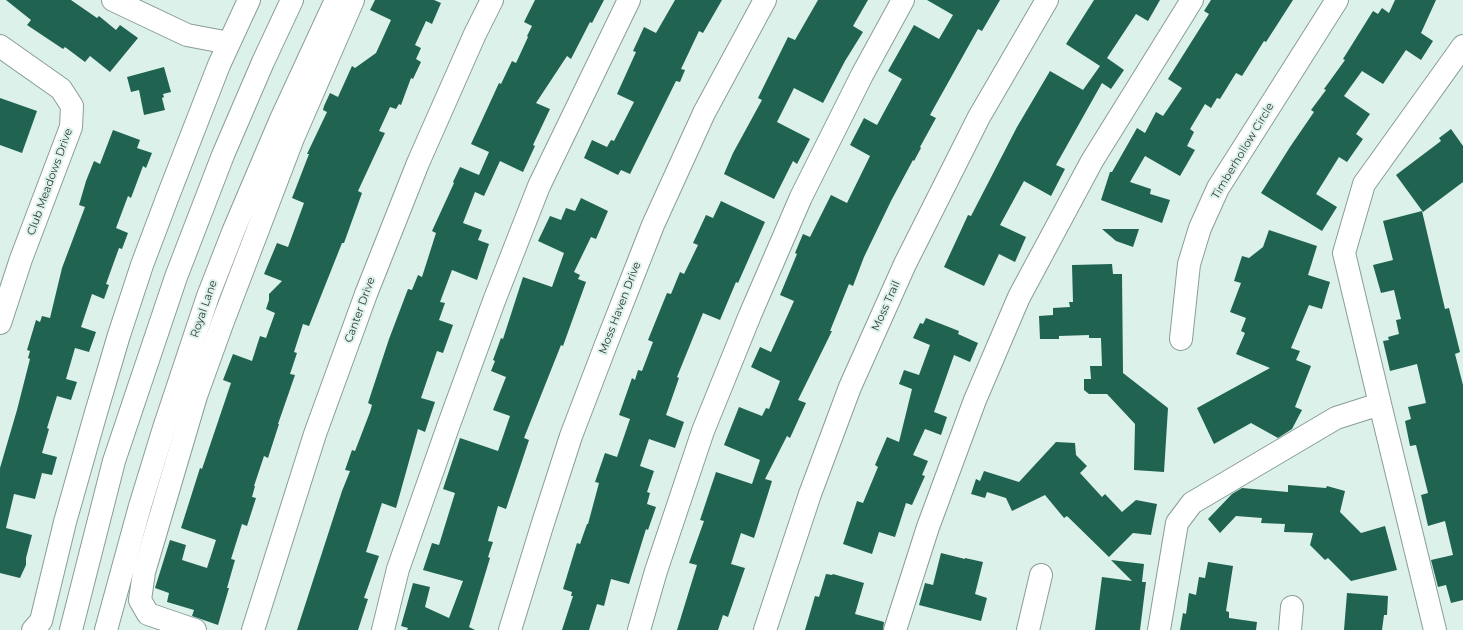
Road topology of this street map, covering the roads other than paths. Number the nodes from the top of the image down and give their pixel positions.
1 (113, 0) edge
2 (249, 0) edge
3 (292, 0) edge
4 (336, 0) edge
5 (353, 0) edge
6 (492, 0) edge
7 (629, 0) edge
8 (765, 0) edge
9 (903, 0) edge
10 (1047, 0) edge
11 (1192, 0) edge
12 (1337, 0) edge
13 (229, 43) junction
14 (0, 46) edge
15 (1463, 46) edge
16 (0, 323) edge
17 (1181, 339) dead end
18 (1380, 404) junction
19 (1041, 575) dead end
20 (1292, 607) dead end
21 (33, 630) edge
22 (71, 630) edge
23 (106, 630) edge
24 (195, 630) edge
25 (253, 630) edge
26 (383, 630) edge
27 (510, 630) edge
28 (639, 630) edge
29 (765, 630) edge
30 (895, 630) edge
31 (1028, 630) edge
32 (1160, 630) edge
33 (1290, 630) edge
34 (1435, 630) edge

1 - 13 street
2 - 13 street
3 - 22 street
4 - 23 street, Royal Lane
5 - 24 street
6 - 25 street, Canter Drive
7 - 26 street
8 - 27 street, Moss Haven Drive
9 - 28 street
10 - 29 street, Moss Trail
11 - 30 street
12 - 17 street, Timberhollow Circle
13 - 21 street
14 - 16 street, Club Meadows Drive
15 - 18 street
18 - 32 street
18 - 34 street
19 - 31 street
20 - 33 street

